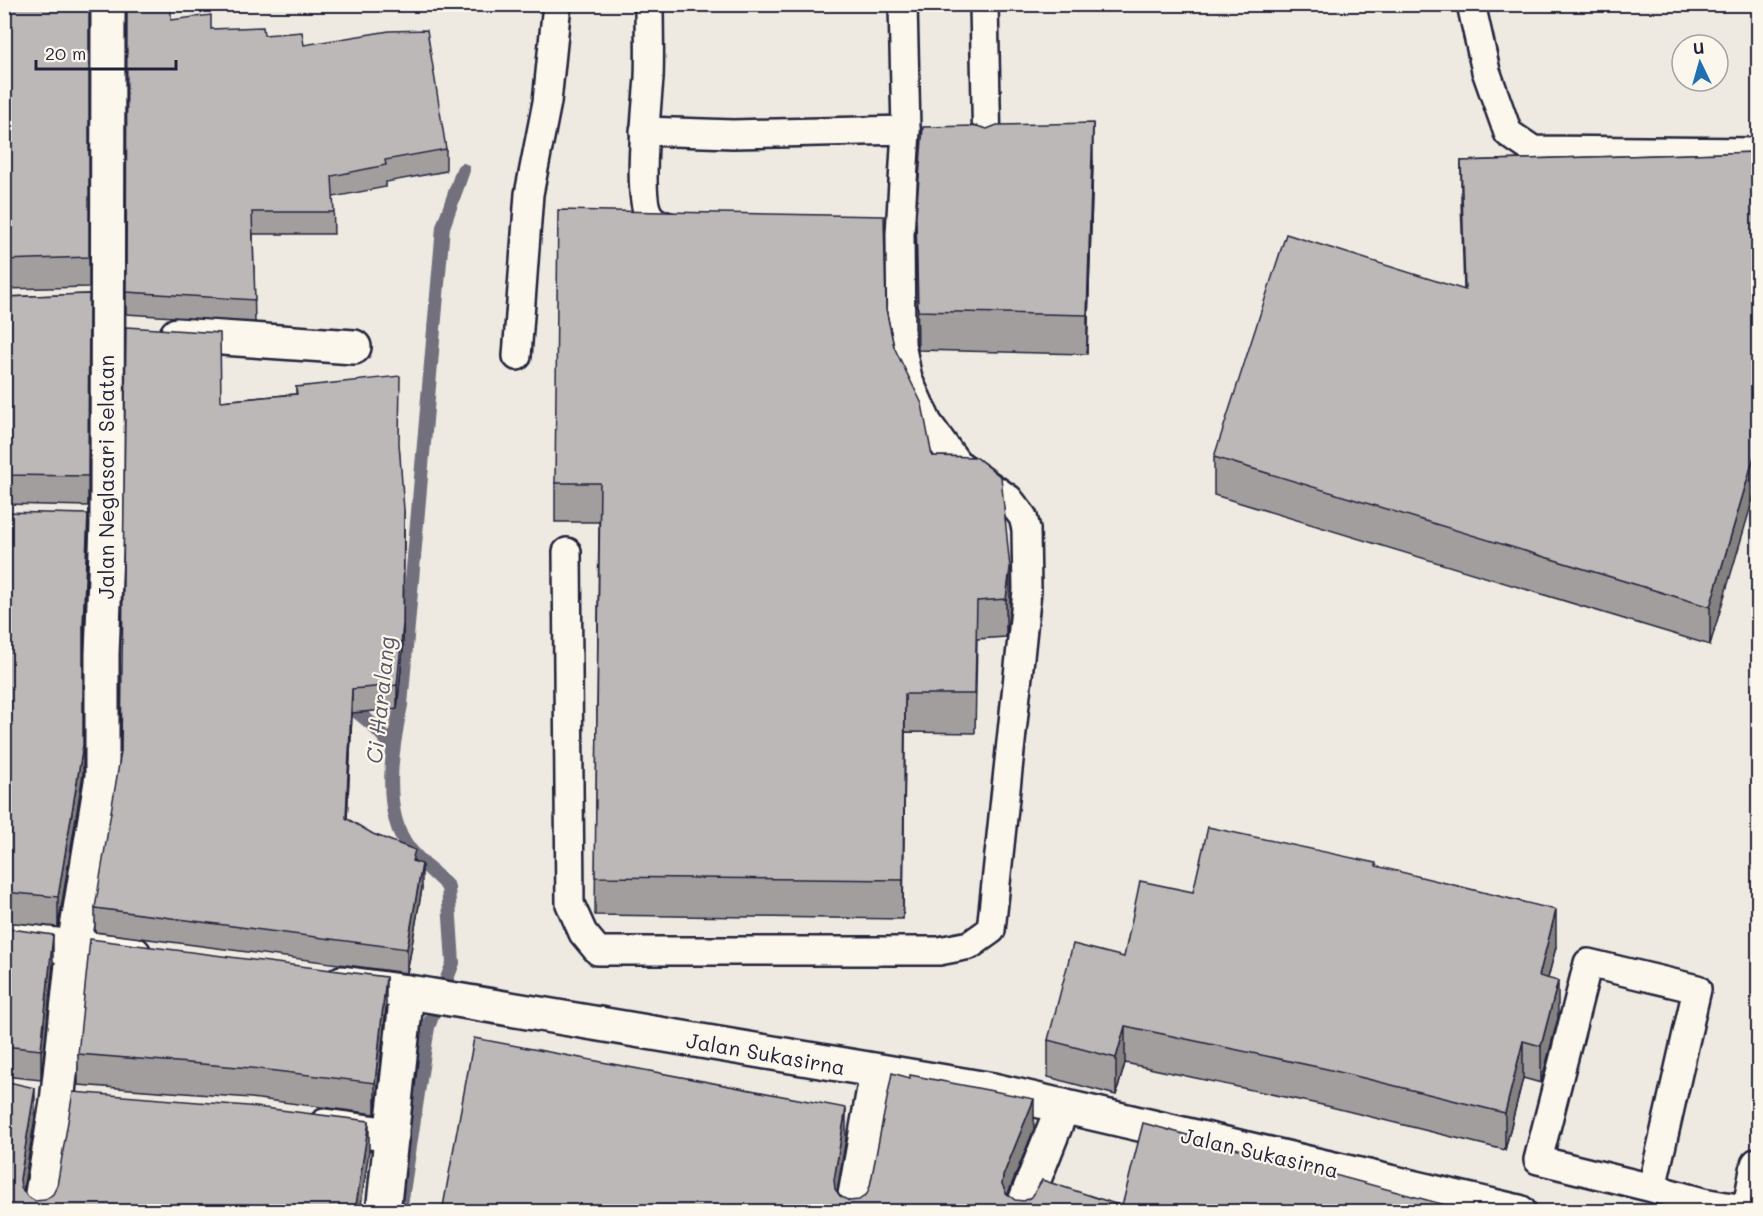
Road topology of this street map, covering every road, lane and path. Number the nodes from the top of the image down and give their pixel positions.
1 (108, 4) edge
2 (557, 4) edge
3 (649, 4) edge
4 (903, 4) edge
5 (984, 4) edge
6 (1471, 4) edge
7 (906, 130) junction
8 (644, 131) junction
9 (987, 152) edge
10 (1758, 152) edge
11 (701, 230) edge
12 (98, 314) junction
13 (354, 347) dead end
14 (517, 356) dead end
15 (73, 524) edge
16 (107, 525) junction
17 (567, 552) dead end
18 (4, 939) edge
19 (74, 946) junction
20 (166, 959) edge
21 (315, 979) edge
22 (411, 992) junction
23 (877, 1072) junction
24 (24, 1096) edge
25 (57, 1102) junction
26 (91, 1105) edge
27 (1062, 1106) junction
28 (297, 1123) edge
29 (392, 1135) junction
30 (1758, 1165) edge
31 (1652, 1188) junction
32 (1749, 1211) edge
33 (39, 1212) edge
34 (383, 1212) edge
35 (852, 1212) edge
36 (1021, 1212) edge
37 (1519, 1212) edge

1 - 12 street, Jalan Neglasari Selatan
2 - 14 lane
3 - 8 lane
4 - 7 lane
5 - 9 lane
6 - 10 lane
7 - 8 lane
7 - 17 lane
8 - 11 lane
12 - 13 street
12 - 16 street, Jalan Neglasari Selatan
15 - 16 street
16 - 19 street, Jalan Neglasari Selatan
18 - 19 street
19 - 20 street
19 - 25 street, Jalan Neglasari Selatan
21 - 22 street, Jalan Sukasirna
22 - 23 street, Jalan Sukasirna
22 - 29 street
23 - 27 street, Jalan Sukasirna
23 - 35 street
24 - 25 street
25 - 26 street
25 - 33 street, Jalan Neglasari Selatan
27 - 36 street
27 - 37 street, Jalan Sukasirna
28 - 29 street
29 - 34 street
30 - 32 street
31 - 31 lane
31 - 32 lane

